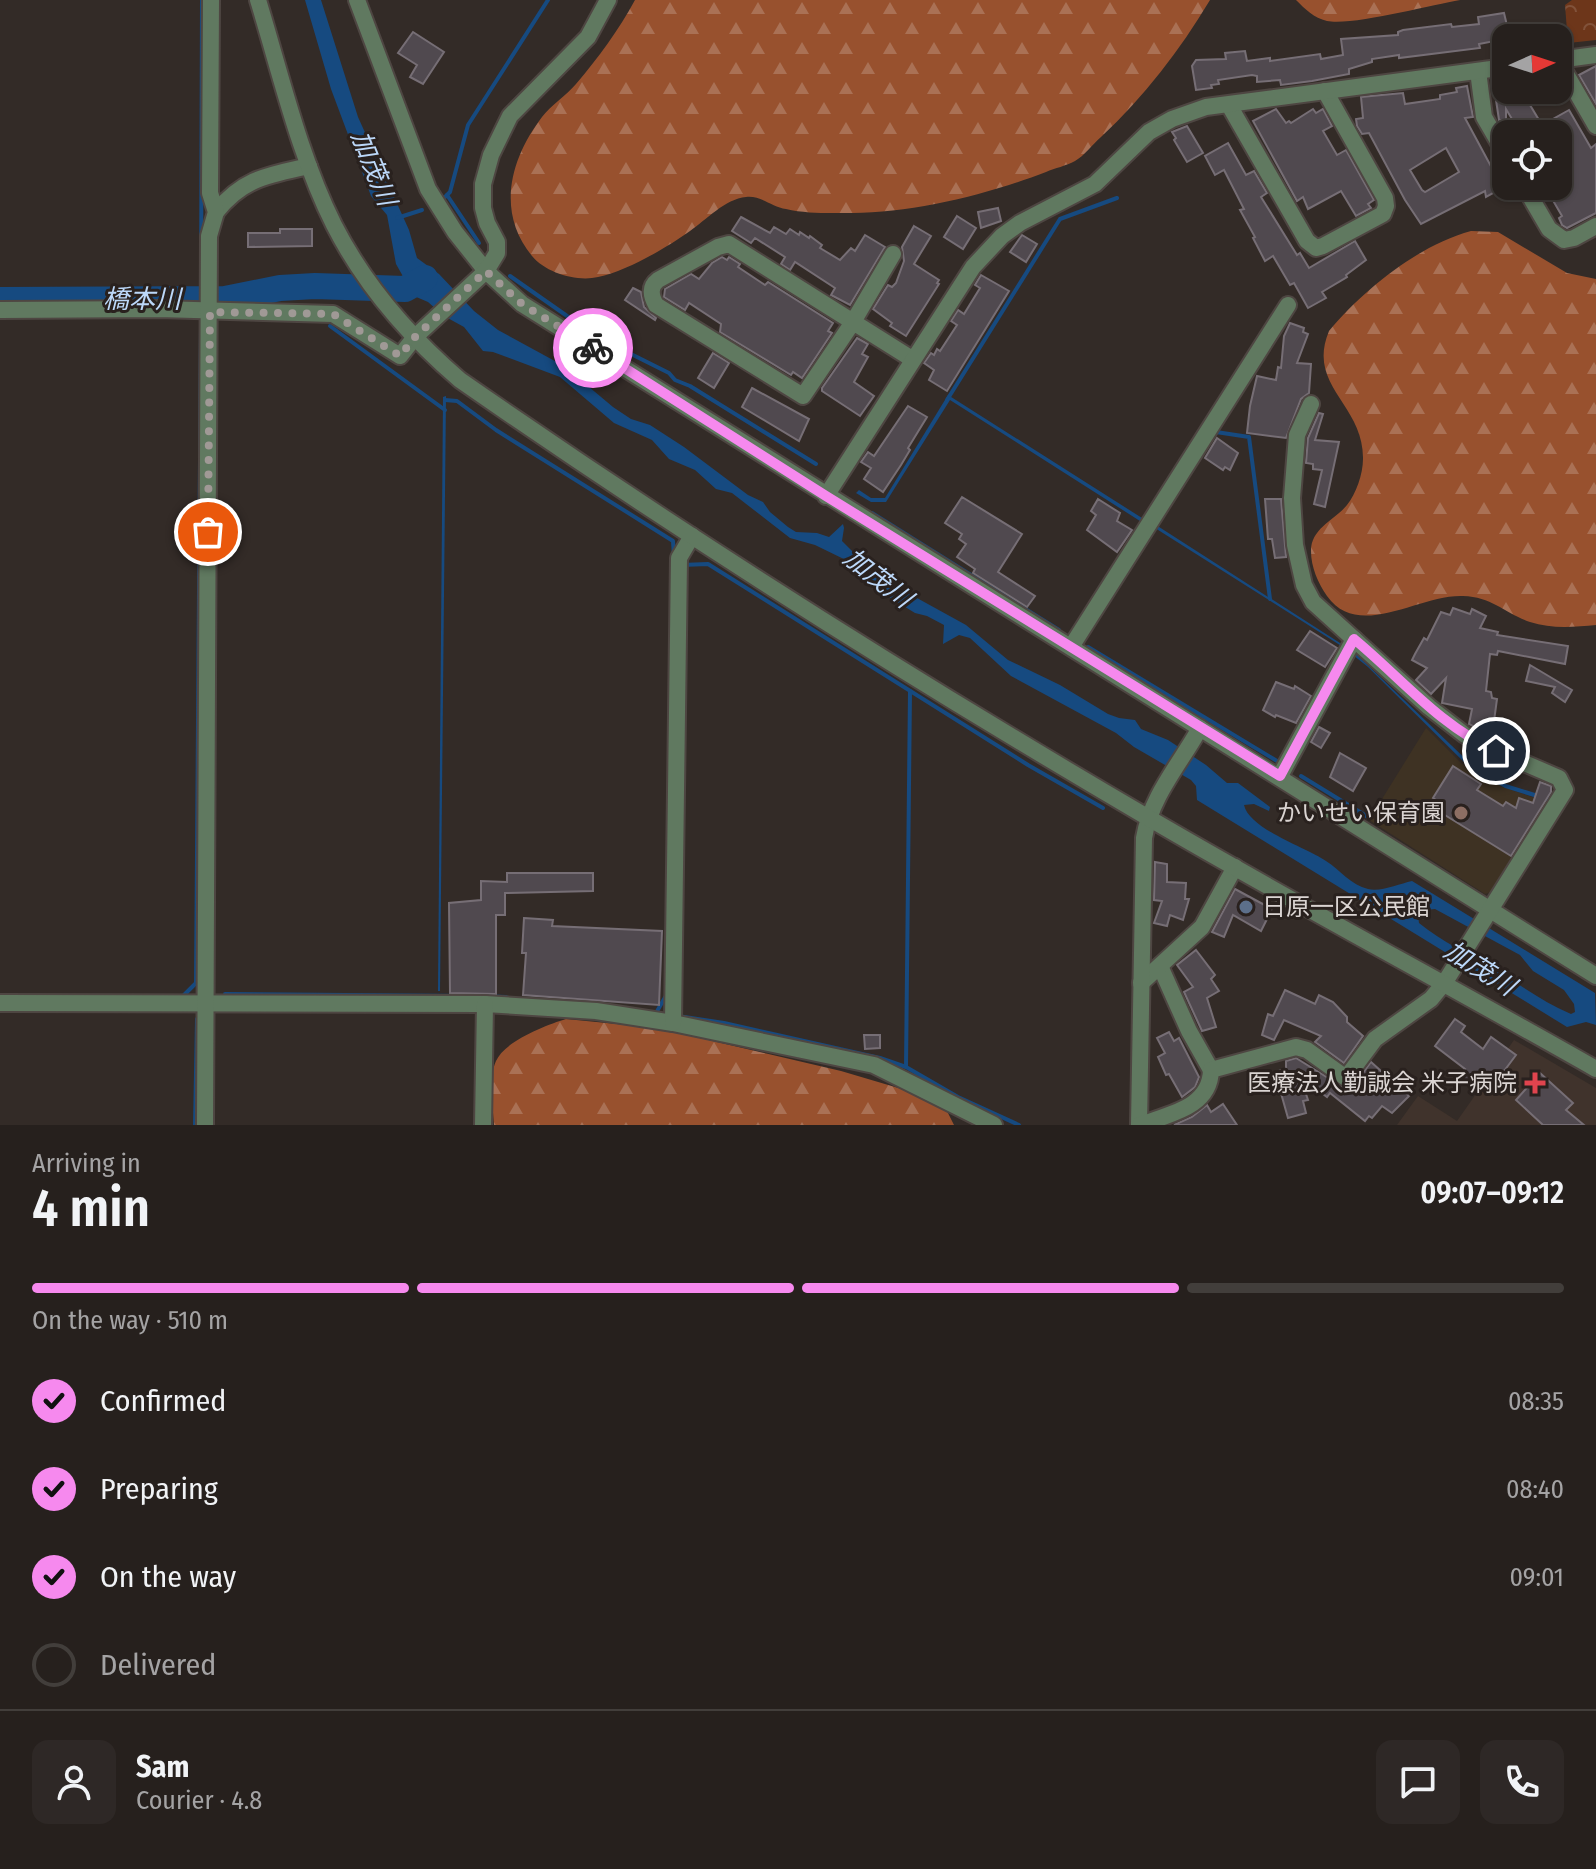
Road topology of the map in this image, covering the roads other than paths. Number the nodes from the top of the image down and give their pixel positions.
1 (211, 0) edge
2 (258, 0) edge
3 (357, 0) edge
4 (608, 0) edge
5 (1596, 55) edge
6 (1572, 58) edge
7 (1492, 69) edge
8 (1478, 71) junction
9 (1572, 84) edge
10 (1325, 91) junction
11 (1229, 105) junction
12 (1596, 126) edge
13 (1492, 131) edge
14 (309, 166) junction
15 (1532, 200) edge
16 (216, 212) junction
17 (1596, 226) edge
18 (893, 254) dead end
19 (486, 271) junction
20 (210, 303) junction
21 (1288, 305) dead end
22 (0, 310) edge
23 (853, 322) junction
24 (415, 337) junction
25 (912, 359) junction
26 (1311, 404) dead end
27 (826, 496) junction
28 (692, 536) junction
29 (1071, 647) junction
30 (1350, 647) junction
31 (1197, 734) junction
32 (1280, 776) junction
33 (1147, 817) junction
34 (1235, 867) junction
35 (1486, 912) junction
36 (1160, 966) junction
37 (1448, 976) junction
38 (1596, 976) edge
39 (1141, 983) junction
40 (0, 1003) edge
41 (205, 1004) junction
42 (485, 1004) junction
43 (673, 1023) junction
44 (1596, 1069) edge
45 (1211, 1070) junction
46 (205, 1125) edge
47 (483, 1125) edge
48 (994, 1125) edge
49 (1140, 1125) edge

1 - 16 street
2 - 14 street
3 - 19 street
4 - 19 street
5 - 6 street
7 - 8 street
8 - 10 street
8 - 13 street
9 - 12 street
10 - 11 street
10 - 11 street
11 - 25 street
14 - 16 street
14 - 24 street
15 - 17 street
16 - 20 street
18 - 23 street
19 - 24 street
19 - 27 street
20 - 22 street
20 - 24 street
20 - 41 street
21 - 29 street
23 - 23 street
23 - 25 street
24 - 28 street
25 - 27 street
26 - 30 street
27 - 29 street
28 - 33 street
28 - 43 street
29 - 31 street
30 - 32 street
30 - 35 street
31 - 32 street
31 - 33 street
32 - 35 street
33 - 34 street
33 - 39 street
34 - 36 street
34 - 37 street
35 - 37 street
35 - 38 street
36 - 39 street
36 - 45 street
37 - 44 street
37 - 45 street
39 - 49 street
40 - 41 street
41 - 42 street
41 - 46 street
42 - 43 street
42 - 47 street
43 - 48 street
45 - 49 street

